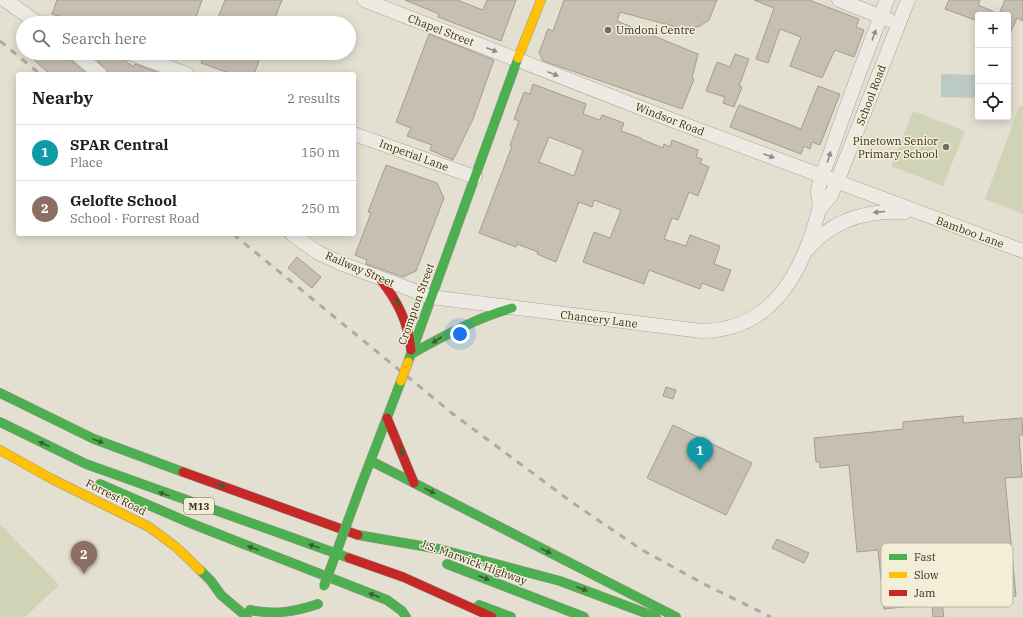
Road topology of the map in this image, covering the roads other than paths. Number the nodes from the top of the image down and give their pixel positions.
1 (5, 0) edge
2 (364, 0) edge
3 (541, 0) edge
4 (839, 0) edge
5 (887, 0) edge
6 (908, 0) edge
7 (28, 16) edge
8 (881, 16) junction
9 (899, 24) junction
10 (83, 60) edge
11 (148, 60) edge
12 (517, 60) junction
13 (98, 72) edge
14 (181, 72) edge
15 (356, 135) edge
16 (475, 177) junction
17 (823, 177) junction
18 (837, 182) junction
19 (820, 208) junction
20 (918, 213) junction
21 (295, 236) edge
22 (1023, 251) edge
23 (803, 254) junction
24 (381, 280) junction
25 (432, 297) junction
26 (512, 308) junction
27 (763, 313) joint
28 (410, 358) junction
29 (0, 393) edge
30 (387, 418) junction
31 (0, 422) edge
32 (0, 450) edge
33 (370, 461) junction
34 (94, 481) dead end
35 (414, 483) junction
36 (354, 534) junction
37 (421, 556) dead end
38 (436, 560) dead end
39 (403, 576) junction
40 (318, 604) junction
41 (249, 613) edge
42 (260, 617) edge
43 (314, 617) edge
44 (318, 617) edge
45 (406, 617) edge
46 (492, 617) edge
47 (511, 617) edge
48 (584, 617) edge
49 (656, 617) edge
50 (676, 617) edge

1 - 7 street
2 -> 12 street, Chapel Street
3 - 12 main road, Crompton Street
4 - 8 street
5 - 8 street, School Road
6 - 9 street, School Road
8 - 9 street
17 -> 8 street, School Road
9 - 18 street, School Road
10 - 13 street
11 - 14 street
12 - 16 main road, Crompton Street
12 -> 17 street, Windsor Road
15 - 16 street, Imperial Lane
16 - 25 main road, Crompton Street
17 - 18 street, Bamboo Lane
17 - 19 street, School Road
18 - 19 street, School Road
18 - 20 street, Bamboo Lane
19 - 23 street, School Road
20 - 22 street, Bamboo Lane
20 -> 23 street, Bamboo Lane
21 - 24 street, Railway Street
23 - 27 street, School Road
24 - 25 street, Railway Street
28 -> 24 main road
25 - 26 street, Chancery Lane
25 - 28 main road, Crompton Street
26 - 27 street, Chancery Lane
26 -> 28 main road
28 - 30 main road, Crompton Street, bridge
29 -> 36 main road, M13
30 - 33 main road, Crompton Street
30 -> 35 main road
39 -> 31 main road, M13
32 - 41 main road, Forrest Road
33 - 35 main road
33 - 40 main road, Crompton Street, bridge
45 -> 34 main road
35 -> 50 main road
36 - 37 main road, J.S. Marwick Highway / M13
36 -> 49 main road
38 -> 48 main road, J.S. Marwick Highway
39 - 46 main road
39 - 47 main road, M13
40 - 41 main road
40 - 43 main road, Crompton Street
40 - 44 main road
41 - 42 main road, Forrest Road

